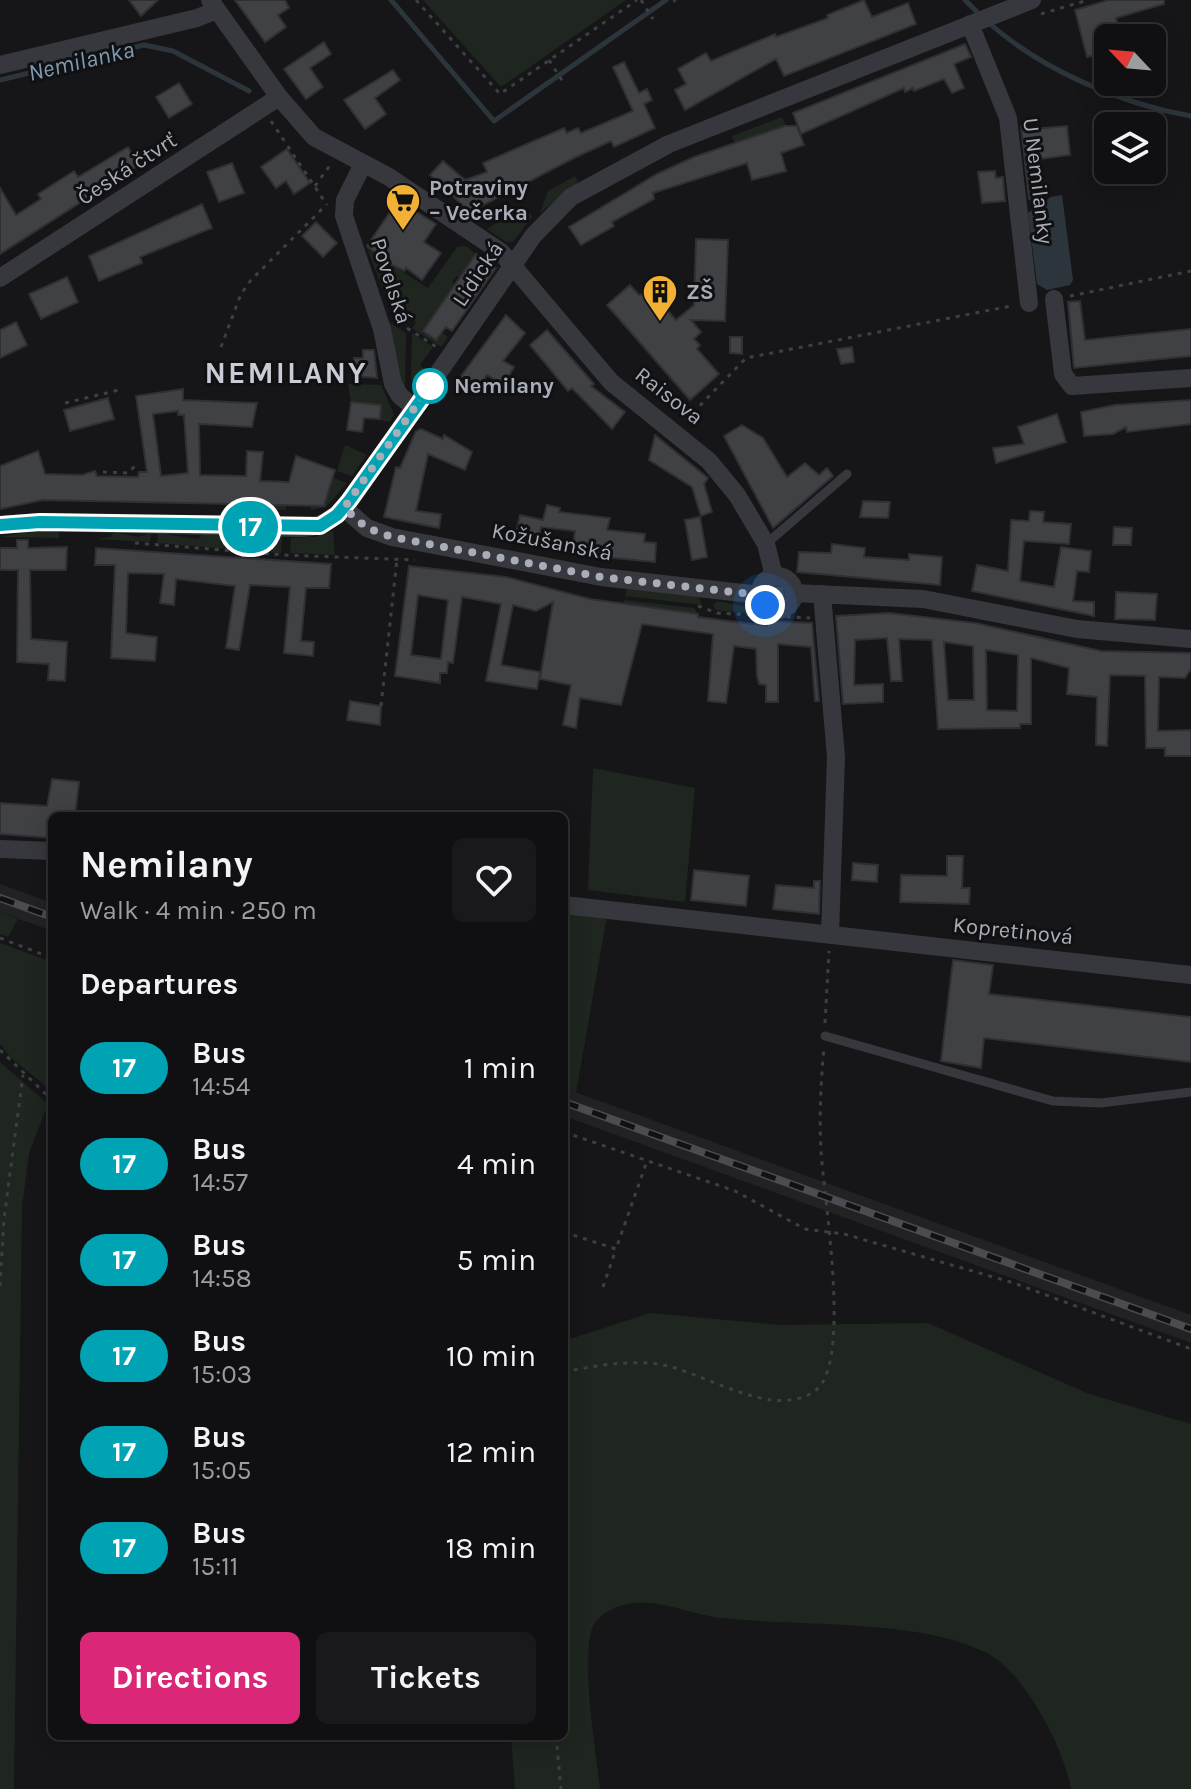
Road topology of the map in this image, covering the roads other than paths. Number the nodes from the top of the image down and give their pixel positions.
1 (1027, 1) edge
2 (213, 5) edge
3 (970, 24) junction
4 (0, 65) edge
5 (279, 97) junction
6 (363, 164) junction
7 (515, 265) junction
8 (0, 278) edge
9 (1054, 299) road end
10 (1029, 303) road end
11 (1191, 378) edge
12 (415, 408) junction
13 (847, 474) dead end
14 (344, 508) junction
15 (0, 525) edge
16 (766, 544) junction
17 (774, 576) junction
18 (794, 593) junction
19 (822, 594) junction
20 (760, 595) junction
21 (1191, 639) edge
22 (0, 849) edge
23 (48, 851) edge
24 (568, 905) edge
25 (830, 935) junction
26 (1191, 975) edge
27 (825, 1036) road end
28 (1191, 1092) edge

1 - 3 street, Lidická
2 - 4 street
2 - 5 street
3 - 7 street, Lidická
3 - 10 street, U Nemilanky
5 - 6 street
5 - 8 street, Česká čtvrť
6 - 7 street
6 - 12 street, Povelská
7 - 12 street, Lidická
7 - 16 street, Raisova
9 - 11 street
12 - 14 street, Lidická
13 - 16 lane
14 - 15 street, Lidická
14 - 20 street, Kožušanská
16 - 17 street, Raisova
17 - 18 street
17 - 20 street
18 - 19 street, Kožušanská
18 - 20 street, Kožušanská
19 - 21 street, Kožušanská
19 - 25 street
22 - 23 street
24 - 25 street, Kopretinová
25 - 26 street, Kopretinová
27 - 28 lane

